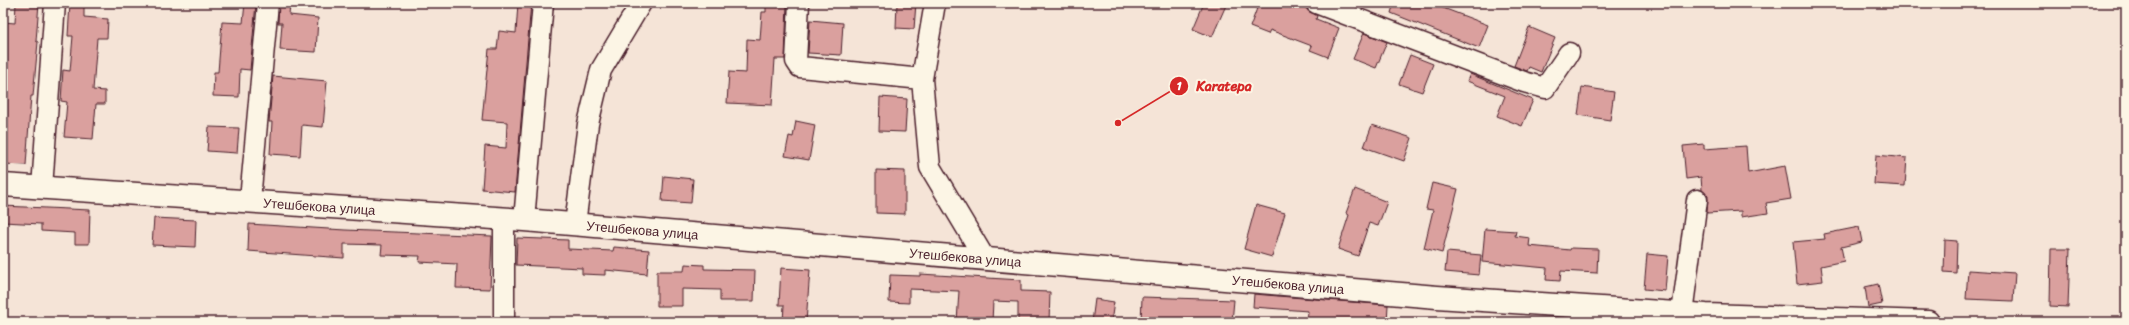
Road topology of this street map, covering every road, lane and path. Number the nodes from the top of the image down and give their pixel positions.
1 (55, 3) edge
2 (268, 3) edge
3 (543, 3) edge
4 (641, 3) edge
5 (799, 3) edge
6 (935, 3) edge
7 (1316, 3) edge
8 (1569, 53) dead end
9 (922, 79) junction
10 (3, 185) edge
11 (42, 188) junction
12 (250, 200) junction
13 (1697, 200) dead end
14 (514, 219) junction
15 (575, 224) junction
16 (985, 259) junction
17 (1682, 313) junction
18 (1706, 318) edge
19 (504, 322) edge
20 (1928, 322) edge

1 - 11 street
2 - 12 street
3 - 14 street
4 - 15 street
5 - 9 street
6 - 9 street
7 - 8 street
9 - 16 street
10 - 11 main road, Утешбекова улица
11 - 12 main road, Утешбекова улица
12 - 14 main road, Утешбекова улица
13 - 17 street
14 - 15 main road, Утешбекова улица
14 - 19 street
15 - 16 main road, Утешбекова улица
16 - 17 main road, Утешбекова улица
17 - 18 main road, Утешбекова улица
18 - 20 main road, Утешбекова улица

